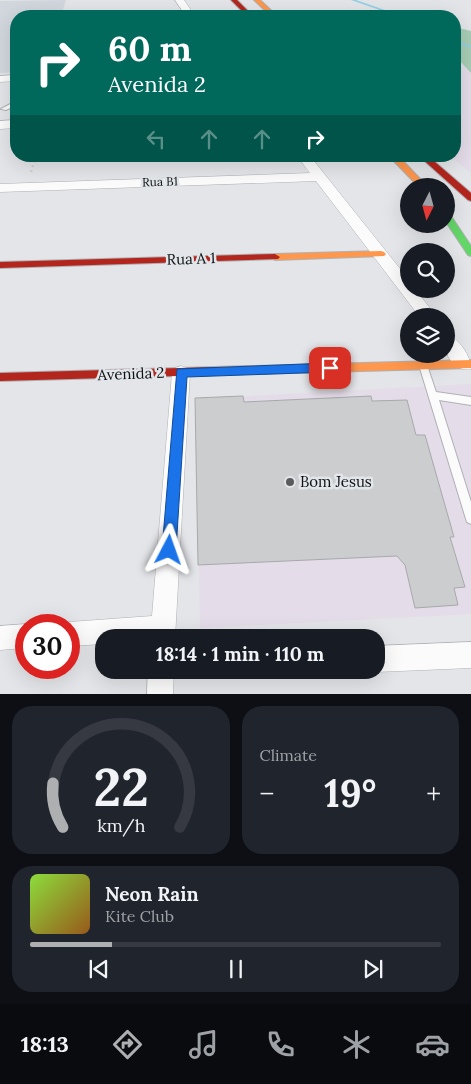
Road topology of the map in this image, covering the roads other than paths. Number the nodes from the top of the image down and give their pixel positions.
1 (234, 0) edge
2 (257, 0) edge
3 (244, 10) edge
4 (268, 10) edge
5 (10, 106) edge
6 (4, 109) dead end
7 (308, 162) edge
8 (399, 162) edge
9 (430, 162) edge
10 (320, 177) junction
11 (415, 178) edge
12 (0, 188) edge
13 (471, 198) edge
14 (455, 229) edge
15 (471, 253) edge
16 (381, 254) junction
17 (0, 265) edge
18 (422, 308) edge
19 (455, 350) edge
20 (468, 364) edge
21 (423, 365) junction
22 (181, 373) junction
23 (0, 377) edge
24 (432, 395) junction
25 (471, 401) edge
26 (471, 518) edge
27 (163, 629) edge
28 (80, 634) edge
29 (95, 634) edge
30 (15, 637) edge
31 (0, 638) edge
32 (471, 655) edge
33 (385, 659) edge
34 (161, 679) edge
35 (160, 694) edge

1 - 3 street
2 - 4 street
5 - 6 lane
7 - 10 street
8 - 11 street
9 - 13 street
10 - 12 street, Rua B1
10 - 16 street
14 - 15 street
16 - 17 street, Rua A 1
16 - 18 street
19 - 20 street
20 - 21 street, Avenida 2
21 - 22 street, Avenida 2
21 - 24 lane
22 - 23 street, Avenida 2
22 - 27 street
24 - 25 lane
24 - 26 lane
28 - 29 street
30 - 31 street
32 - 33 street
34 - 35 street

